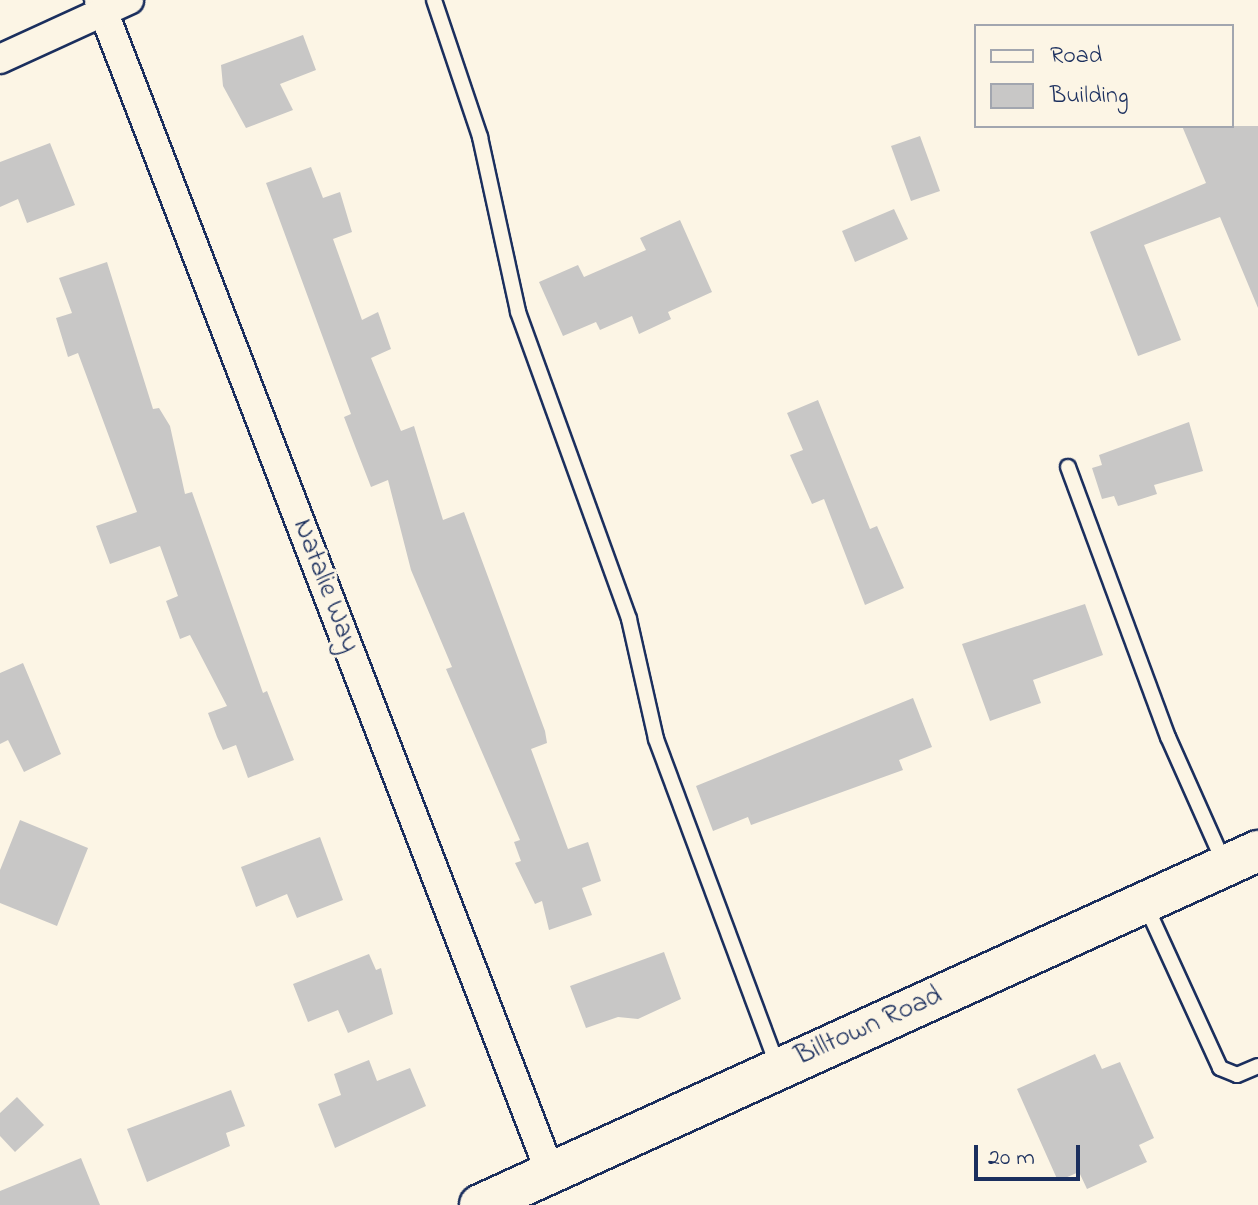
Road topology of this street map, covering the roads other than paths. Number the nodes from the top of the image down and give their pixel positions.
1 (129, 0) edge
2 (434, 0) edge
3 (100, 6) edge
4 (0, 59) edge
5 (1068, 467) dead end
6 (1242, 858) edge
7 (1144, 902) junction
8 (1258, 1066) edge
9 (779, 1068) junction
10 (550, 1172) junction
11 (480, 1205) edge

1 - 3 street
2 - 9 lane
3 - 4 street
3 - 10 street, Natalie Way
5 - 6 lane
6 - 7 main road, Billtown Road
7 - 8 lane
7 - 9 main road, Billtown Road
9 - 10 main road, Billtown Road
10 - 11 main road, Billtown Road

